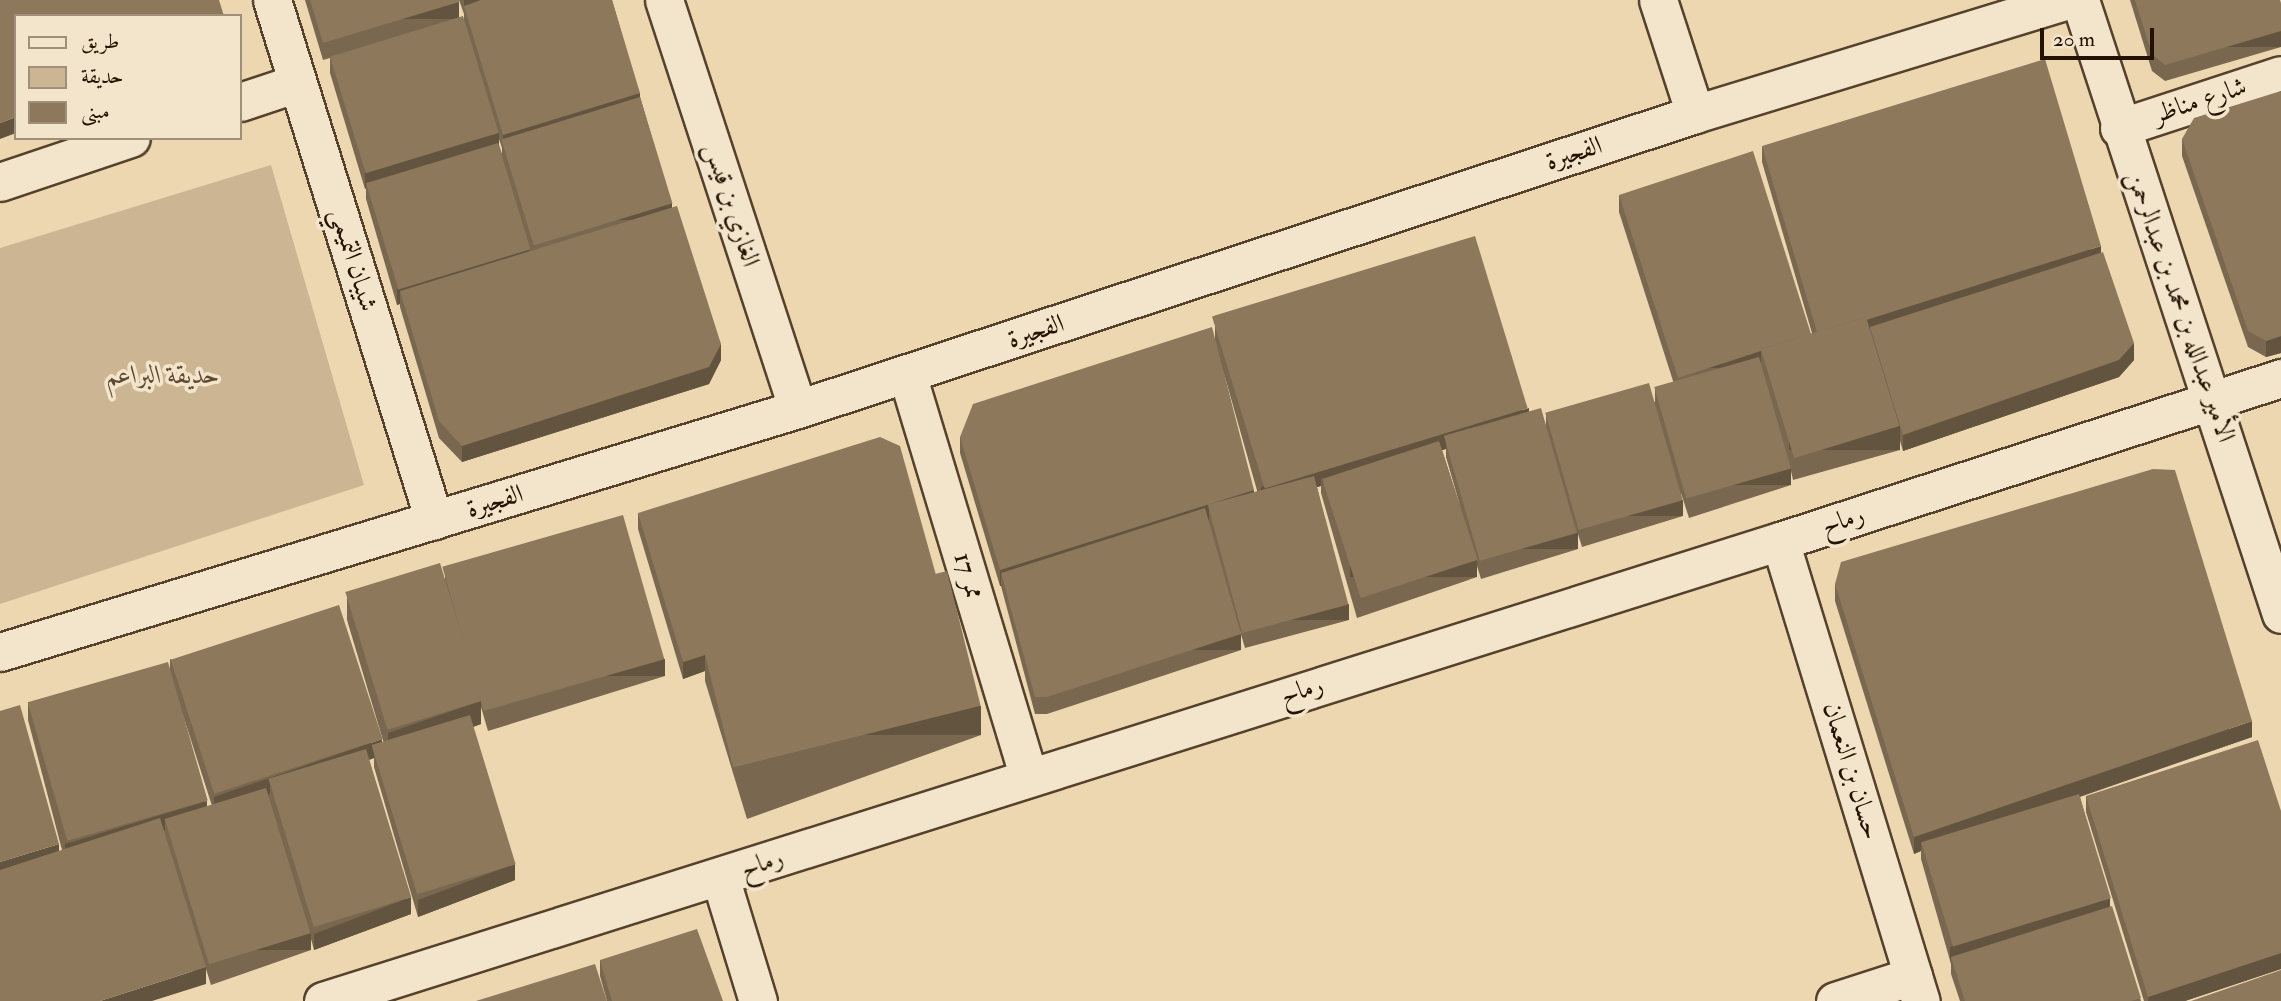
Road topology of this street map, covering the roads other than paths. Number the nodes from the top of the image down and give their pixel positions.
1 (272, 0) edge
2 (664, 0) edge
3 (1658, 0) edge
4 (2068, 0) edge
5 (2080, 0) edge
6 (2281, 75) edge
7 (298, 83) junction
8 (242, 101) edge
9 (1695, 114) junction
10 (2119, 128) junction
11 (125, 140) edge
12 (0, 182) edge
13 (907, 374) junction
14 (2281, 378) edge
15 (2212, 400) junction
16 (798, 409) junction
17 (434, 520) junction
18 (1780, 541) junction
19 (2281, 614) edge
20 (0, 652) edge
21 (1029, 777) junction
22 (720, 877) junction
23 (1917, 989) edge
24 (323, 1001) edge
25 (758, 1001) edge
26 (1835, 1001) edge

1 - 7 street, شيبان التميمي
2 - 16 street, الغازي بن قيس
3 - 9 street
4 - 9 street, الفجيرة
5 - 10 street, الأمير عبدالله بن محمد بن عبدالرحمن
6 - 10 street, شارع مناظر
7 - 8 street
7 - 17 street, شيبان التميمي
9 - 13 street, الفجيرة
10 - 15 street, الأمير عبدالله بن محمد بن عبدالرحمن
11 - 12 street
13 - 16 street, الفجيرة
13 - 21 street, ممر 17
14 - 15 street, رماح
15 - 18 street, رماح
15 - 19 street, الأمير عبدالله بن محمد بن عبدالرحمن
16 - 17 street, الفجيرة
17 - 20 street, الفجيرة
18 - 21 street, رماح
18 - 23 street, حسان بن النعمان
21 - 22 street, رماح
22 - 24 street, رماح
22 - 25 street
23 - 26 street

